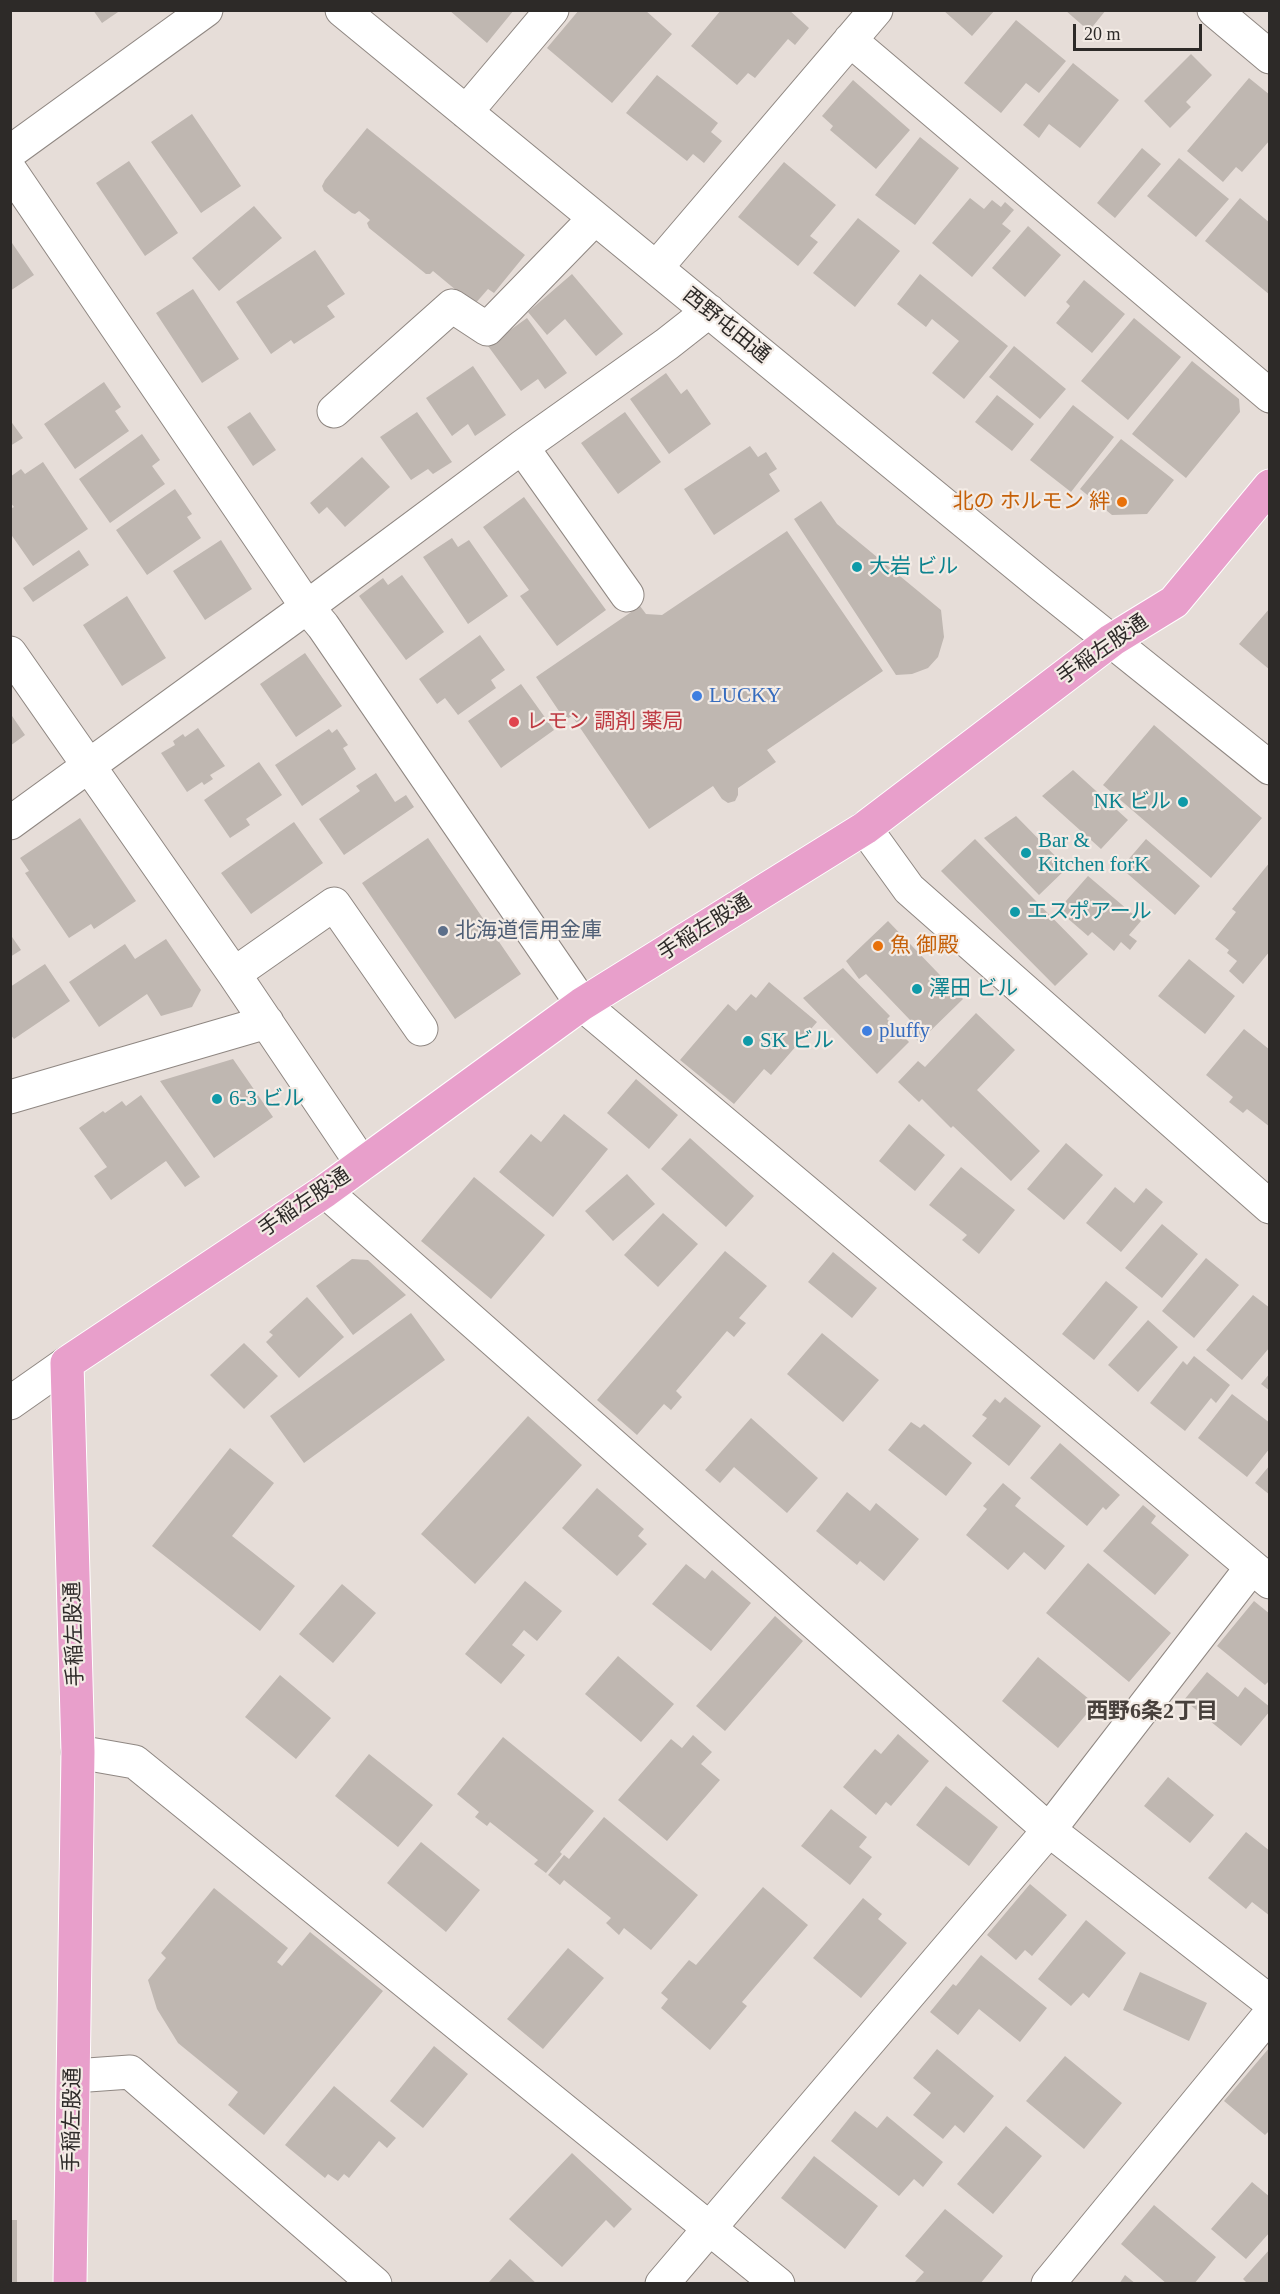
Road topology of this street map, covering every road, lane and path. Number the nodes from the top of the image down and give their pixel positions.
1 (206, 10) edge
2 (342, 10) edge
3 (552, 10) edge
4 (876, 10) edge
5 (1214, 10) edge
6 (850, 40) junction
7 (1269, 57) edge
8 (466, 112) junction
9 (10, 152) edge
10 (10, 170) edge
11 (595, 218) junction
12 (656, 268) junction
13 (709, 311) junction
14 (1269, 396) edge
15 (334, 411) dead end
16 (522, 447) junction
17 (1269, 486) edge
18 (627, 595) dead end
19 (308, 608) junction
20 (1112, 640) junction
21 (10, 653) edge
22 (88, 768) junction
23 (1269, 768) edge
24 (10, 823) edge
25 (865, 828) junction
26 (234, 974) junction
27 (582, 1004) junction
28 (267, 1022) junction
29 (421, 1029) dead end
30 (10, 1097) edge
31 (362, 1164) junction
32 (325, 1191) junction
33 (1269, 1207) edge
34 (67, 1363) junction
35 (10, 1402) edge
36 (1261, 1574) edge
37 (78, 1752) junction
38 (1049, 1830) junction
39 (1269, 2002) edge
40 (1269, 2014) edge
41 (74, 2076) junction
42 (710, 2227) junction
43 (70, 2283) edge
44 (375, 2283) edge
45 (662, 2283) edge
46 (778, 2283) edge
47 (1048, 2283) edge

1 - 9 street
2 - 8 street, 西野屯田通
3 - 8 street
4 - 6 street
5 - 7 street
6 - 12 street
6 - 14 street
8 - 11 street, 西野屯田通
10 - 19 street
11 - 12 street, 西野屯田通
11 - 15 street
12 - 13 street, 西野屯田通
13 - 16 street
13 - 20 street, 西野屯田通
16 - 18 street
16 - 19 street
17 - 20 main road, 手稲左股通
19 - 22 street
19 - 27 street
20 - 23 street, 西野屯田通
20 - 25 main road, 手稲左股通
21 - 22 street
22 - 24 street
22 - 26 street
25 - 27 main road, 手稲左股通
25 - 33 street
26 - 28 street
26 - 29 street
27 - 31 main road, 手稲左股通
27 - 36 street
28 - 30 street
28 - 31 street
31 - 32 main road, 手稲左股通
32 - 34 main road, 手稲左股通
32 - 38 street
34 - 35 street
34 - 37 main road, 手稲左股通
36 - 38 street
37 - 41 main road, 手稲左股通
37 - 42 street
38 - 39 street
38 - 42 street
40 - 47 street
41 - 43 main road, 手稲左股通
41 - 44 street
42 - 45 street
42 - 46 street

